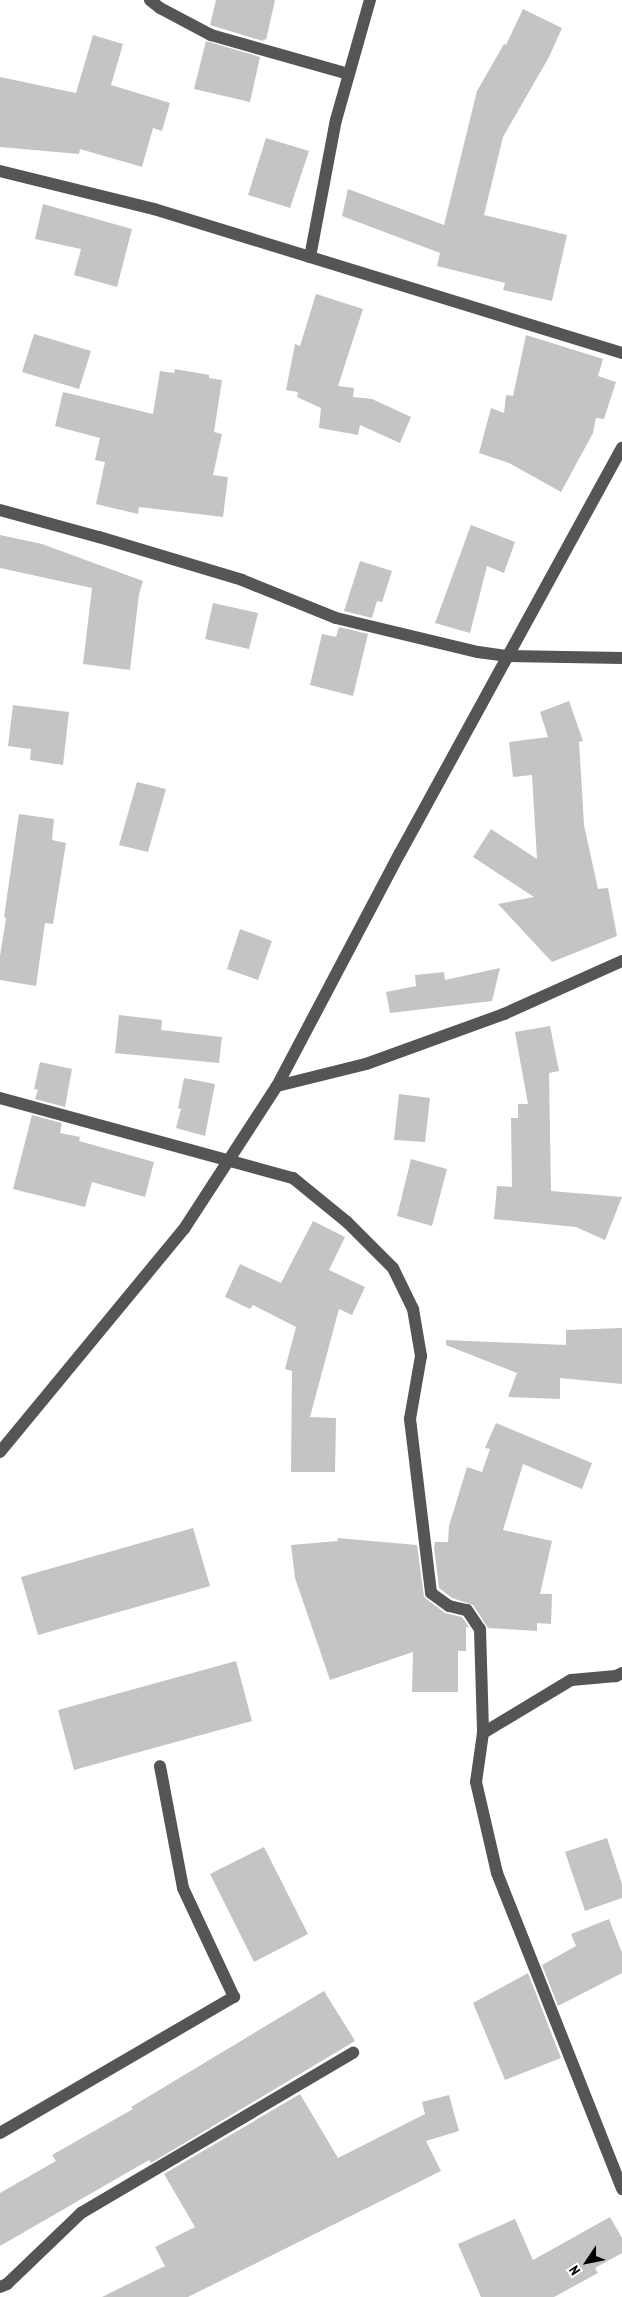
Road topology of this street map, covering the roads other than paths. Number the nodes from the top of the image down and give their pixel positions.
1 (150, 0) edge
2 (370, 0) edge
3 (349, 74) junction
4 (0, 171) edge
5 (310, 257) junction
6 (622, 353) edge
7 (622, 448) edge
8 (618, 462) edge
9 (0, 510) edge
10 (508, 656) junction
11 (622, 658) edge
12 (622, 961) edge
13 (277, 1086) junction
14 (0, 1098) edge
15 (229, 1161) junction
16 (0, 1452) edge
17 (622, 1673) edge
18 (483, 1733) junction
19 (160, 1766) dead end
20 (352, 2053) dead end
21 (0, 2133) edge
22 (622, 2189) edge
23 (0, 2288) edge

1 - 3 street
2 - 3 street
3 - 5 street
4 - 5 street
5 - 6 street
7 - 8 street
8 - 10 street
9 - 10 street
10 - 11 street
10 - 13 street
12 - 13 street
13 - 15 street
14 - 15 street
15 - 16 street
15 - 18 street
17 - 18 street
18 - 22 street
19 - 21 street
20 - 23 street

